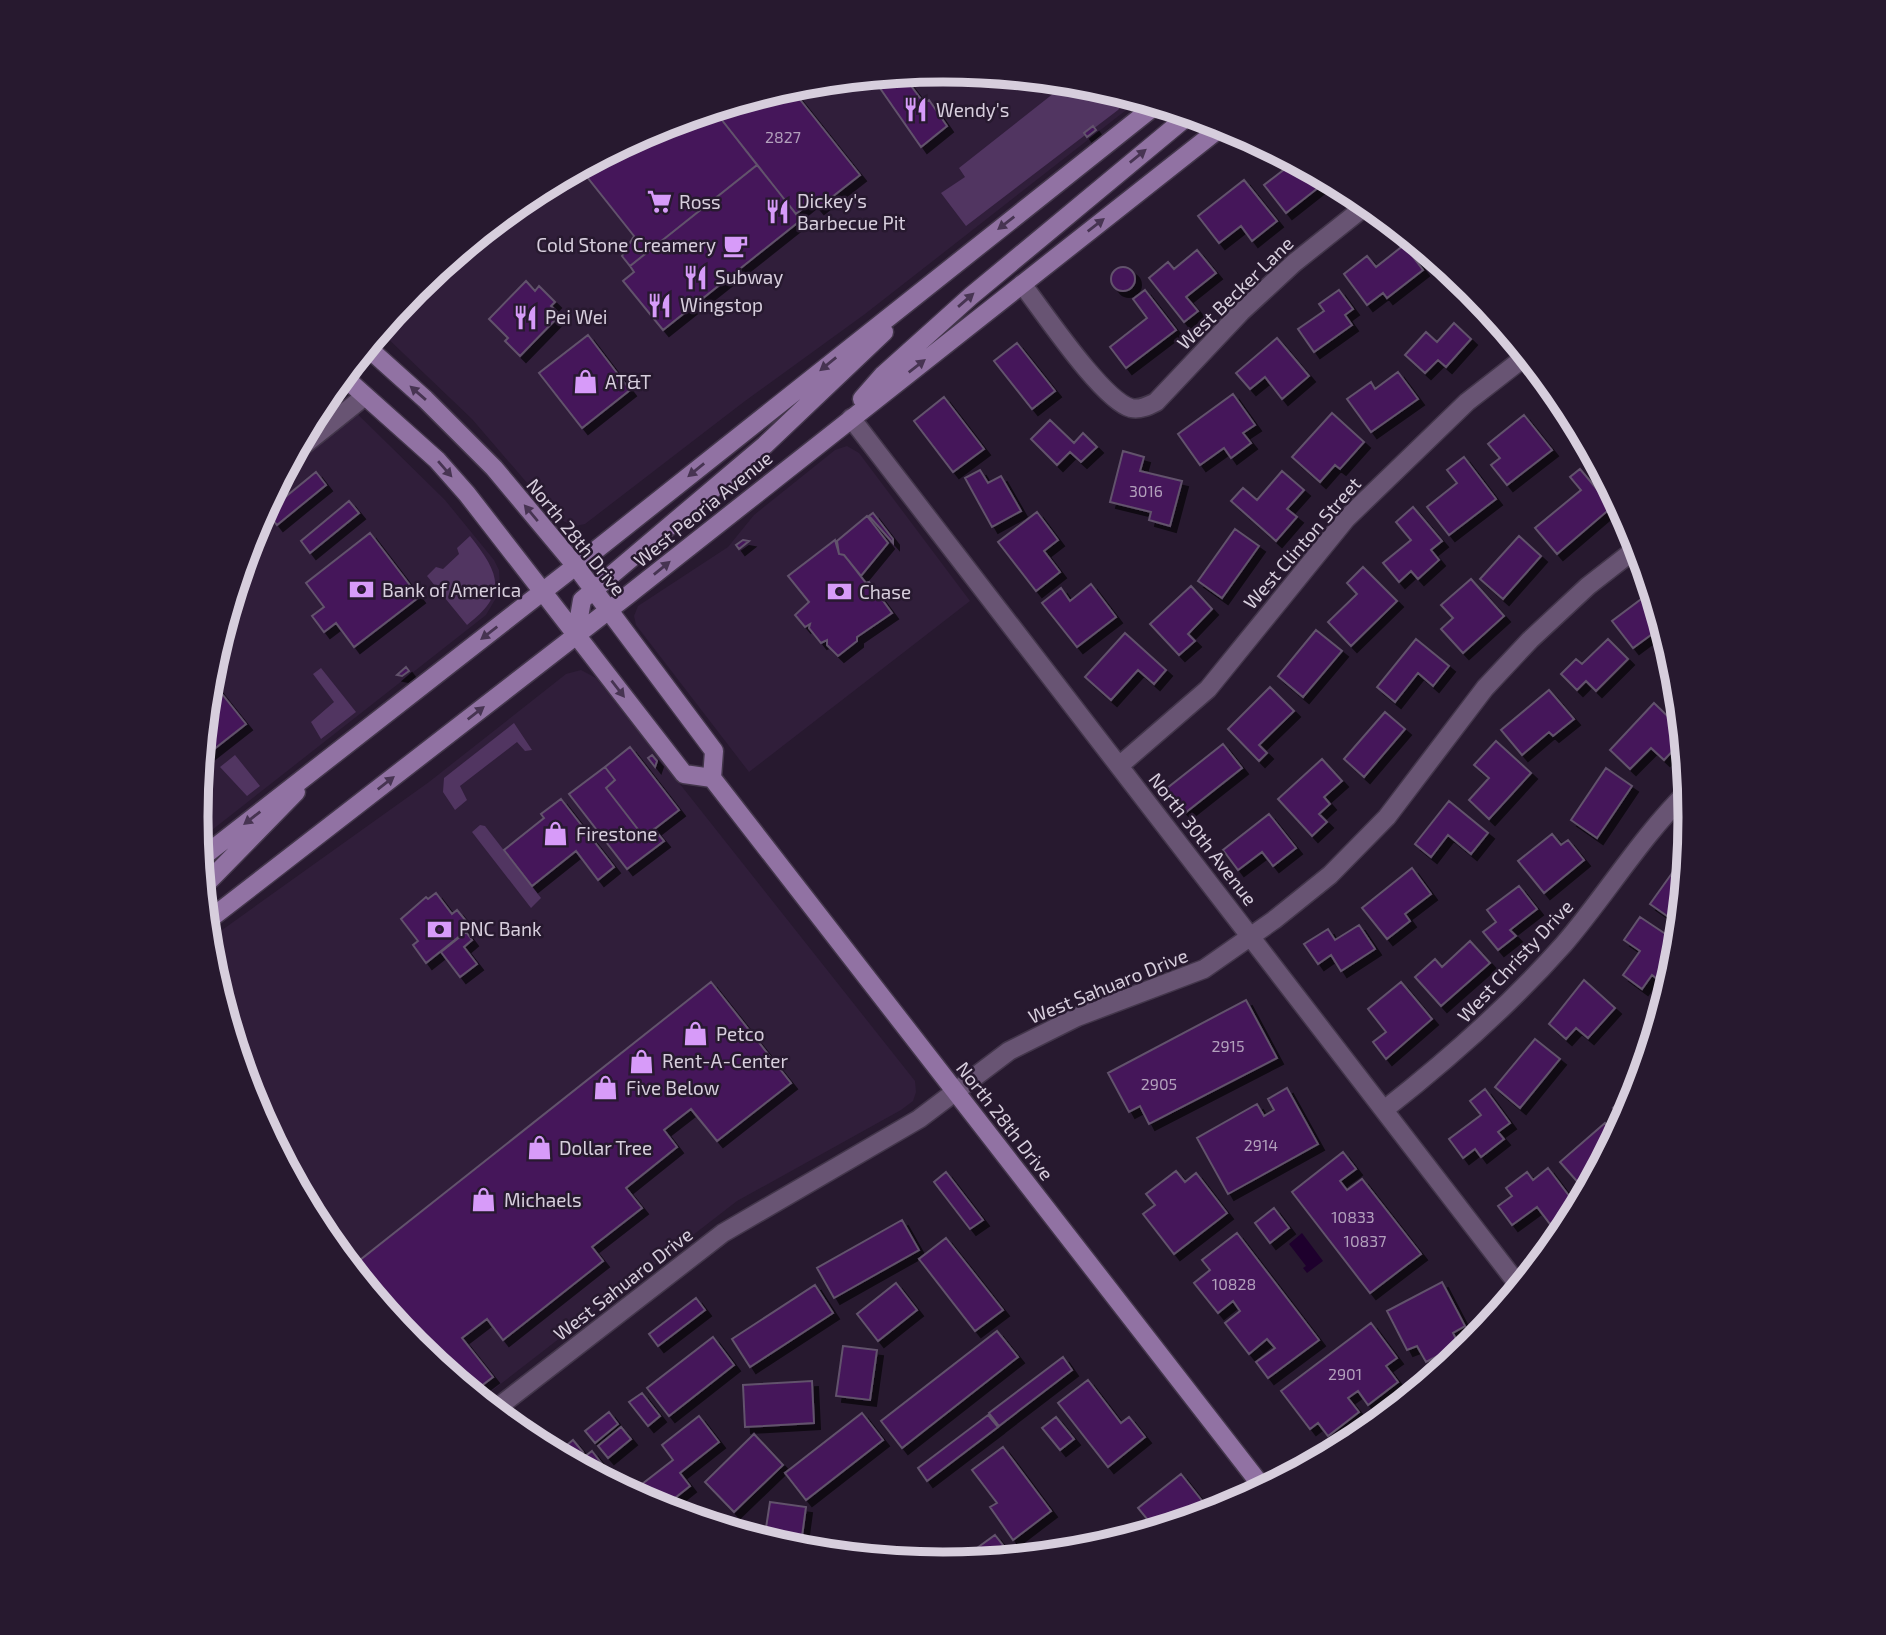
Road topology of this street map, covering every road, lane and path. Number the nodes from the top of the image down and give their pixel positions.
1 (1148, 111) edge
2 (1181, 122) edge
3 (1213, 134) edge
4 (1359, 211) edge
5 (1021, 284) junction
6 (913, 297) junction
7 (374, 353) edge
8 (1519, 361) edge
9 (351, 383) edge
10 (365, 396) junction
11 (850, 418) junction
12 (315, 436) edge
13 (1629, 554) edge
14 (575, 565) junction
15 (593, 590) junction
16 (542, 591) junction
17 (608, 610) junction
18 (576, 635) junction
19 (1119, 766) junction
20 (316, 767) junction
21 (712, 778) junction
22 (1678, 802) edge
23 (209, 852) edge
24 (210, 880) edge
25 (214, 915) edge
26 (1252, 936) junction
27 (956, 1091) junction
28 (1384, 1110) junction
29 (1514, 1280) edge
30 (501, 1405) edge
31 (1258, 1481) edge

1 -> 6 main road, West Peoria Avenue
11 -> 2 main road
5 -> 3 main road, West Peoria Avenue
4 - 5 street, West Becker Lane
11 -> 5 main road, West Peoria Avenue
6 -> 14 main road, West Peoria Avenue
6 - 15 main road
14 -> 7 main road, North 28th Drive
8 - 19 street, West Clinton Street
9 - 10 main road
10 - 12 street
10 -> 16 main road
17 -> 11 main road, West Peoria Avenue
11 - 19 street, North 30th Avenue
13 - 26 street, West Sahuaro Drive
14 - 15 main road, North 28th Drive
14 - 16 main road, West Peoria Avenue
15 - 17 main road, North 28th Drive
15 - 18 main road
16 - 18 main road
16 -> 20 main road, West Peoria Avenue
17 - 18 main road, West Peoria Avenue
17 - 21 main road, North 28th Drive
18 -> 21 main road
25 -> 18 main road, West Peoria Avenue
19 - 26 street, North 30th Avenue
20 -> 23 main road, West Peoria Avenue
20 - 24 main road
21 - 27 main road, North 28th Drive
22 - 28 street, West Christy Drive
26 - 27 street, West Sahuaro Drive
26 - 28 street, North 30th Avenue
27 - 30 street, West Sahuaro Drive
27 - 31 main road, North 28th Drive
28 - 29 street, North 30th Avenue

